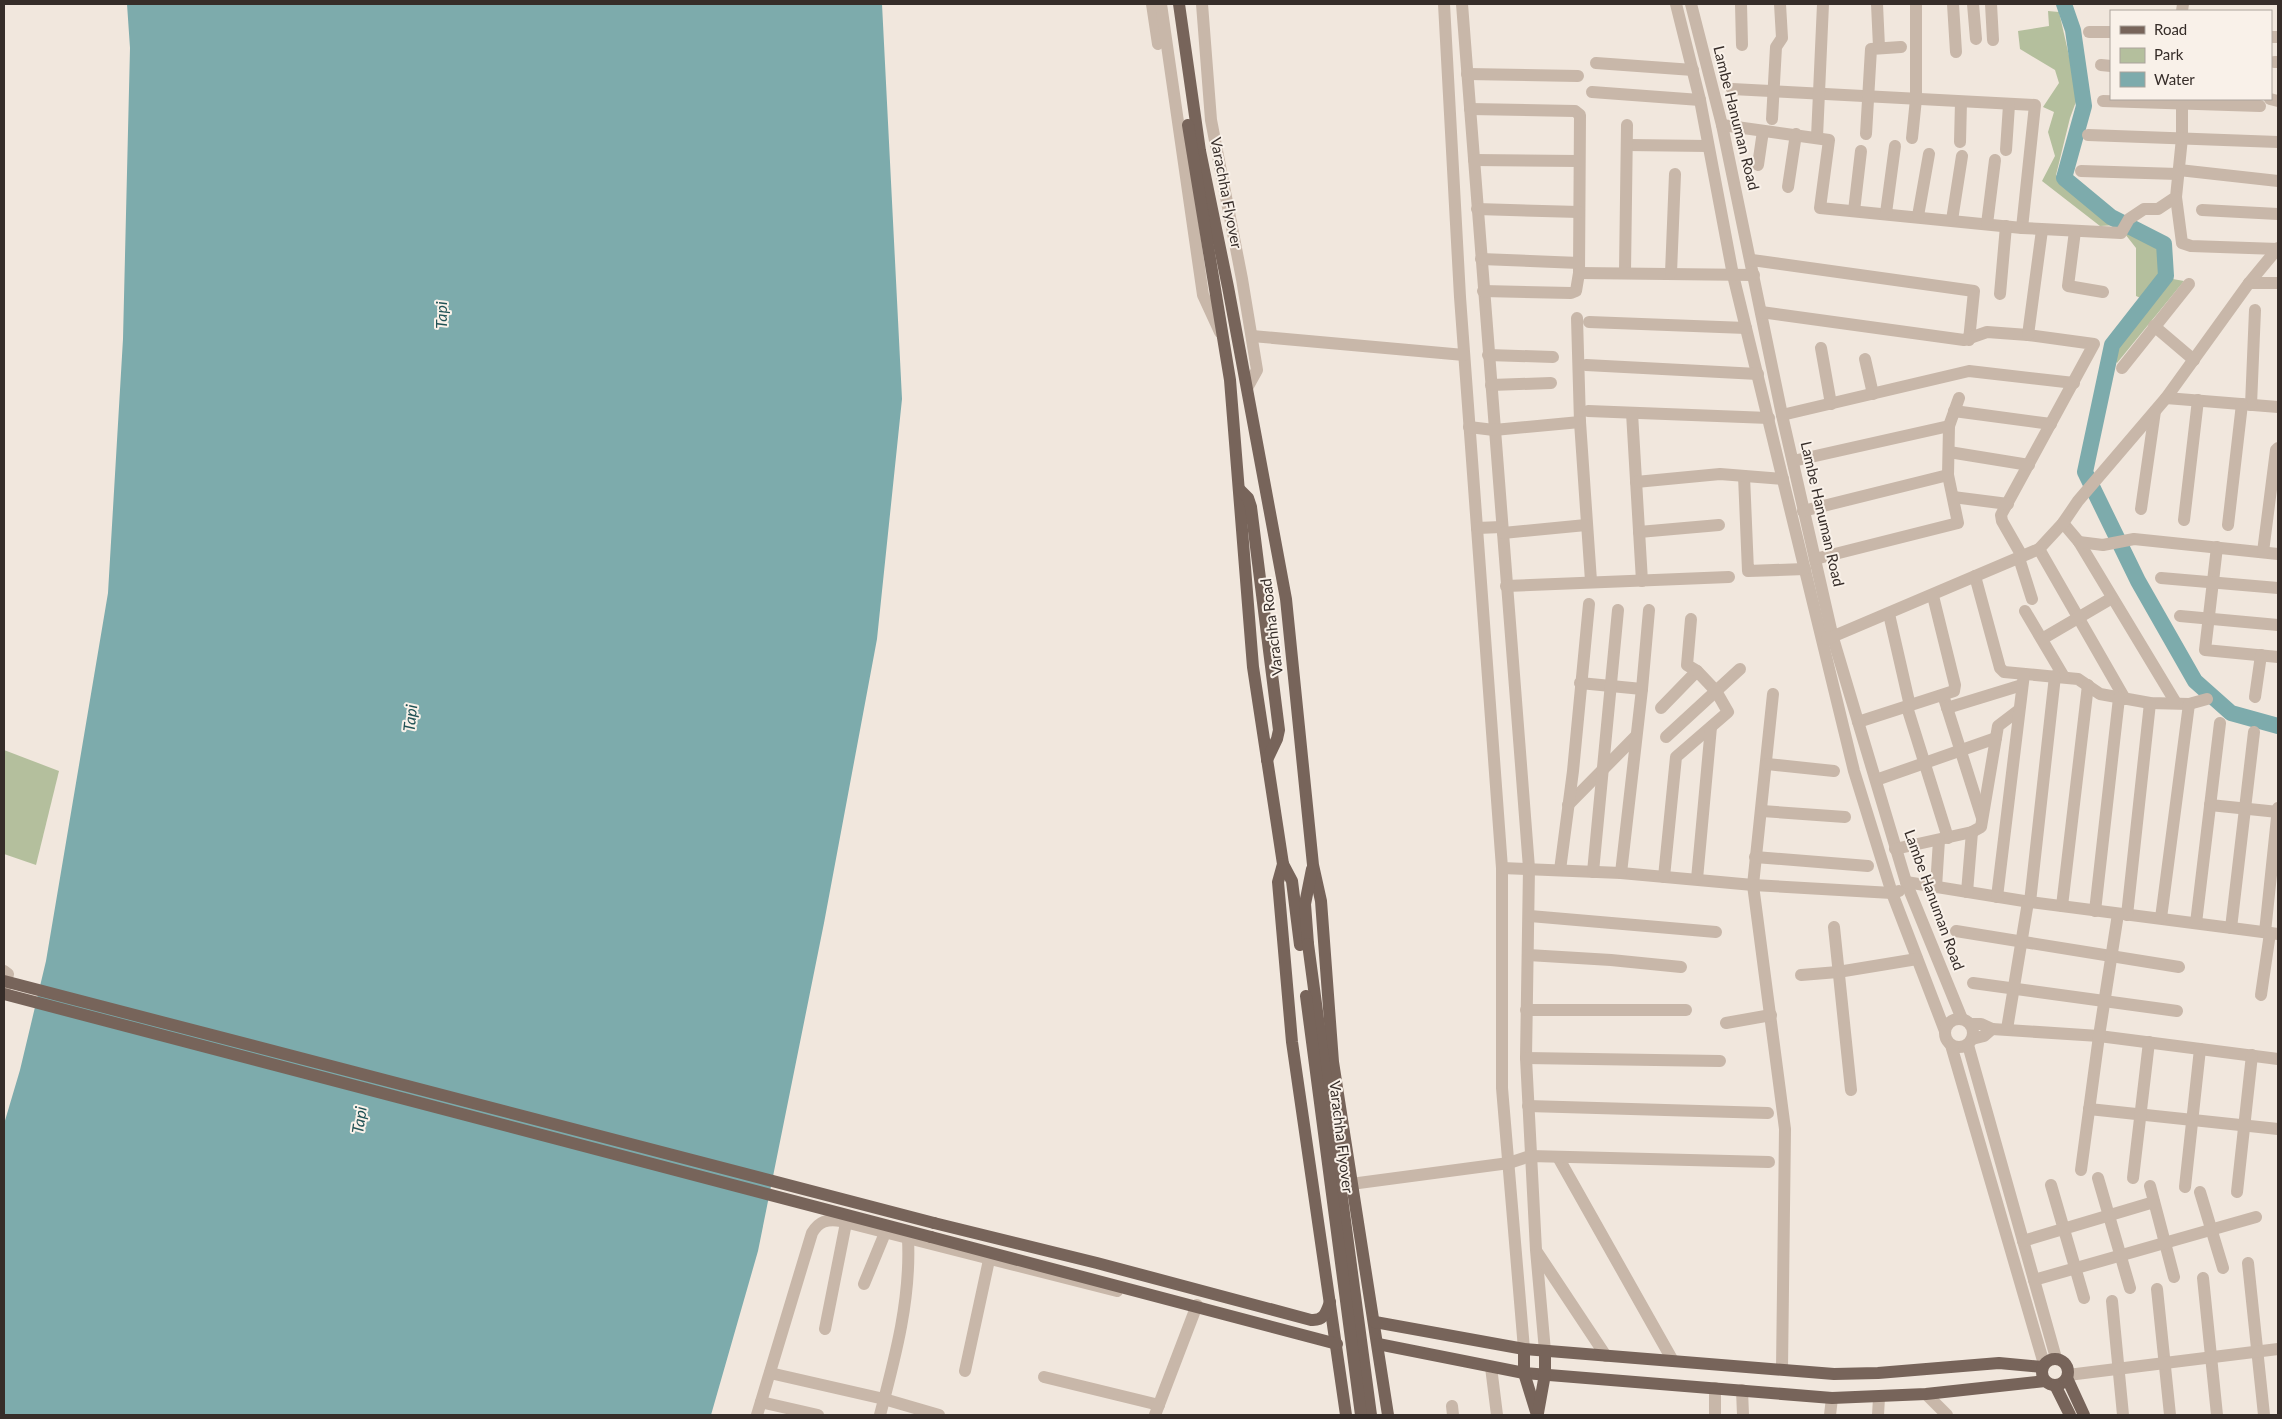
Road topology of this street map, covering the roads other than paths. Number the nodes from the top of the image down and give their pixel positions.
1 (1152, 4) edge
2 (1161, 4) edge
3 (1172, 4) edge
4 (1180, 4) edge
5 (1202, 4) edge
6 (1444, 4) edge
7 (1462, 4) edge
8 (1676, 4) edge
9 (1691, 4) edge
10 (1741, 4) edge
11 (1780, 4) edge
12 (1823, 4) edge
13 (1877, 4) edge
14 (1916, 4) edge
15 (1953, 4) edge
16 (1973, 4) edge
17 (1991, 4) edge
18 (2089, 32) dead end
19 (2110, 32) edge
20 (1976, 39) dead end
21 (1993, 40) dead end
22 (1742, 45) dead end
23 (1901, 46) dead end
24 (1879, 47) junction
25 (1956, 52) dead end
26 (1596, 62) dead end
27 (1693, 70) junction
28 (1467, 74) junction
29 (1578, 76) dead end
30 (1732, 89) dead end
31 (1774, 91) junction
32 (1592, 92) dead end
33 (1820, 92) junction
34 (1869, 96) junction
35 (1916, 99) junction
36 (1700, 100) junction
37 (2278, 100) edge
38 (2103, 101) dead end
39 (2182, 101) edge
40 (1962, 102) junction
41 (2265, 102) edge
42 (2009, 105) junction
43 (1470, 109) junction
44 (1772, 119) dead end
45 (1627, 125) dead end
46 (1722, 125) junction
47 (1763, 131) junction
48 (1796, 134) junction
49 (1866, 134) dead end
50 (2088, 135) dead end
51 (1817, 137) junction
52 (1912, 138) dead end
53 (2182, 138) junction
54 (1960, 142) dead end
55 (2278, 142) edge
56 (1626, 145) junction
57 (1708, 146) junction
58 (1895, 146) dead end
59 (2006, 150) dead end
60 (1861, 151) dead end
61 (1929, 154) dead end
62 (1962, 156) dead end
63 (1184, 157) junction
64 (1474, 160) junction
65 (1995, 160) dead end
66 (1579, 161) junction
67 (1758, 165) dead end
68 (2081, 171) dead end
69 (2179, 172) junction
70 (1675, 174) dead end
71 (2278, 181) edge
72 (1788, 187) dead end
73 (2176, 197) junction
74 (1477, 209) junction
75 (2202, 210) dead end
76 (1854, 211) junction
77 (1579, 212) junction
78 (1886, 213) junction
79 (2278, 214) edge
80 (1918, 216) junction
81 (1952, 220) junction
82 (1987, 224) junction
83 (2006, 226) junction
84 (2022, 228) junction
85 (2042, 230) junction
86 (2075, 231) junction
87 (2278, 248) edge
88 (1481, 259) junction
89 (1752, 260) junction
90 (1579, 268) junction
91 (1625, 272) junction
92 (1671, 273) junction
93 (1733, 275) junction
94 (1754, 275) junction
95 (2278, 283) edge
96 (2189, 284) dead end
97 (2249, 284) junction
98 (1483, 291) junction
99 (2103, 292) dead end
100 (2000, 294) dead end
101 (2255, 310) dead end
102 (1761, 312) junction
103 (2154, 326) junction
104 (1746, 328) junction
105 (2028, 335) junction
106 (1222, 336) junction
107 (1252, 336) junction
108 (1969, 340) junction
109 (1821, 348) dead end
110 (1464, 355) junction
111 (1488, 356) junction
112 (1553, 357) dead end
113 (1865, 359) dead end
114 (2194, 360) junction
115 (1586, 365) dead end
116 (2122, 368) dead end
117 (1758, 374) junction
118 (1550, 383) dead end
119 (2074, 383) junction
120 (1491, 385) junction
121 (1247, 388) junction
122 (1873, 394) junction
123 (1959, 398) dead end
124 (2166, 398) junction
125 (2198, 400) junction
126 (1831, 404) junction
127 (2246, 405) junction
128 (2278, 407) edge
129 (1588, 411) dead end
130 (1954, 411) junction
131 (2154, 411) junction
132 (1632, 413) junction
133 (1782, 415) junction
134 (1769, 418) junction
135 (1580, 422) junction
136 (2051, 424) junction
137 (1949, 426) junction
138 (1470, 427) junction
139 (1494, 430) junction
140 (2278, 448) edge
141 (1949, 452) junction
142 (1793, 462) junction
143 (2029, 464) junction
144 (1948, 475) junction
145 (1744, 476) junction
146 (1783, 478) junction
147 (2275, 481) edge
148 (1636, 482) junction
149 (1239, 489) junction
150 (1953, 497) junction
151 (2008, 504) junction
152 (2142, 509) dead end
153 (1803, 511) junction
154 (2273, 517) edge
155 (2184, 520) dead end
156 (2063, 524) junction
157 (1586, 525) junction
158 (1719, 525) dead end
159 (2228, 525) dead end
160 (1477, 528) junction
161 (1503, 530) junction
162 (1639, 532) junction
163 (2079, 542) junction
164 (2217, 547) junction
165 (2039, 549) junction
166 (2263, 552) junction
167 (2278, 554) edge
168 (2021, 557) junction
169 (1815, 559) junction
170 (1805, 569) junction
171 (1975, 576) junction
172 (1729, 577) dead end
173 (2161, 578) dead end
174 (1591, 581) junction
175 (1642, 581) junction
176 (2213, 582) junction
177 (1506, 586) junction
178 (2278, 588) edge
179 (1933, 596) junction
180 (2112, 598) junction
181 (2032, 599) dead end
182 (1589, 604) dead end
183 (1618, 610) dead end
184 (1649, 610) dead end
185 (2025, 611) dead end
186 (1889, 614) junction
187 (2180, 616) dead end
188 (2079, 618) junction
189 (2208, 618) junction
190 (1691, 619) dead end
191 (2278, 625) edge
192 (2042, 638) junction
193 (1828, 639) junction
194 (2261, 655) junction
195 (2278, 657) edge
196 (1740, 669) dead end
197 (1697, 670) junction
198 (2059, 677) junction
199 (2023, 679) junction
200 (1580, 683) junction
201 (2088, 685) junction
202 (1610, 686) junction
203 (1642, 689) junction
204 (1716, 691) junction
205 (1773, 694) dead end
206 (1943, 695) junction
207 (2255, 697) dead end
208 (2122, 699) junction
209 (2207, 700) dead end
210 (2150, 703) junction
211 (2182, 704) junction
212 (1909, 706) junction
213 (1661, 708) dead end
214 (1947, 708) junction
215 (2019, 710) junction
216 (1858, 722) junction
217 (2220, 723) dead end
218 (1711, 727) junction
219 (2254, 732) dead end
220 (1636, 736) junction
221 (1666, 737) dead end
222 (1996, 738) junction
223 (1961, 751) junction
224 (1267, 760) junction
225 (1767, 764) junction
226 (1924, 764) junction
227 (1603, 770) junction
228 (1834, 770) dead end
229 (1876, 780) junction
230 (1568, 805) junction
231 (2210, 806) junction
232 (2244, 808) junction
233 (2278, 810) edge
234 (1762, 811) junction
235 (1845, 817) dead end
236 (1983, 823) junction
237 (1972, 832) junction
238 (1943, 839) junction
239 (1895, 849) junction
240 (1756, 857) junction
241 (1283, 864) junction
242 (1313, 865) junction
243 (1868, 866) dead end
244 (1502, 868) junction
245 (1529, 868) junction
246 (1560, 870) junction
247 (1593, 872) junction
248 (1620, 873) junction
249 (1664, 877) junction
250 (1697, 879) junction
251 (1753, 885) junction
252 (1907, 885) junction
253 (1936, 887) junction
254 (1967, 892) junction
255 (1892, 893) junction
256 (1997, 897) junction
257 (2029, 902) junction
258 (2062, 906) junction
259 (2095, 911) junction
260 (2122, 914) junction
261 (1530, 916) junction
262 (2160, 918) junction
263 (2196, 923) junction
264 (1834, 927) dead end
265 (2231, 928) junction
266 (1956, 931) dead end
267 (1716, 932) dead end
268 (2271, 933) edge
269 (2021, 942) junction
270 (1304, 944) junction
271 (1528, 955) junction
272 (2111, 956) junction
273 (1917, 959) junction
274 (1681, 967) dead end
275 (2179, 967) dead end
276 (4, 971) edge
277 (1838, 972) junction
278 (1801, 975) dead end
279 (4, 980) edge
280 (1973, 983) dead end
281 (2014, 989) junction
282 (4, 994) edge
283 (2261, 995) dead end
284 (2104, 1001) junction
285 (1526, 1010) junction
286 (1686, 1010) dead end
287 (2177, 1011) dead end
288 (1771, 1015) junction
289 (1966, 1022) junction
290 (1726, 1023) dead end
291 (1992, 1029) junction
292 (2007, 1029) junction
293 (1945, 1031) junction
294 (2099, 1036) junction
295 (1970, 1042) junction
296 (2149, 1042) junction
297 (1951, 1045) junction
298 (2200, 1049) junction
299 (2252, 1055) junction
300 (1526, 1058) junction
301 (2278, 1059) edge
302 (1720, 1061) dead end
303 (1851, 1090) dead end
304 (1528, 1106) junction
305 (2089, 1110) junction
306 (1768, 1113) dead end
307 (2141, 1114) junction
308 (2192, 1119) junction
309 (2244, 1124) junction
310 (2278, 1129) edge
311 (1530, 1156) junction
312 (1558, 1157) junction
313 (1769, 1162) dead end
314 (1509, 1163) junction
315 (2081, 1170) dead end
316 (2098, 1178) dead end
317 (2133, 1178) dead end
318 (1351, 1184) junction
319 (2051, 1185) dead end
320 (2150, 1186) dead end
321 (2185, 1187) dead end
322 (2200, 1192) dead end
323 (2237, 1192) dead end
324 (2154, 1202) junction
325 (1355, 1209) junction
326 (1317, 1214) junction
327 (2109, 1215) junction
328 (2256, 1217) dead end
329 (846, 1223) junction
330 (2064, 1229) junction
331 (2212, 1230) junction
332 (884, 1233) junction
333 (908, 1239) junction
334 (2023, 1241) junction
335 (2165, 1243) junction
336 (1536, 1250) junction
337 (2121, 1256) junction
338 (989, 1260) junction
339 (2248, 1263) dead end
340 (2076, 1268) junction
341 (2223, 1268) dead end
342 (2174, 1277) dead end
343 (2203, 1278) dead end
344 (2034, 1280) junction
345 (864, 1284) dead end
346 (2130, 1288) dead end
347 (1134, 1289) junction
348 (2157, 1290) dead end
349 (2084, 1298) dead end
350 (2112, 1301) dead end
351 (1330, 1302) junction
352 (1197, 1305) junction
353 (1311, 1320) junction
354 (1374, 1322) junction
355 (1400, 1326) junction
356 (825, 1329) dead end
357 (1309, 1336) junction
358 (1336, 1344) junction
359 (1378, 1344) junction
360 (1396, 1348) junction
361 (1524, 1349) junction
362 (2278, 1349) edge
363 (1545, 1351) junction
364 (2258, 1351) junction
365 (1606, 1356) junction
366 (2212, 1357) junction
367 (2056, 1358) junction
368 (1673, 1361) junction
369 (2165, 1363) junction
370 (2043, 1366) junction
371 (1492, 1367) junction
372 (2118, 1368) junction
373 (965, 1370) dead end
374 (1782, 1370) junction
375 (770, 1373) junction
376 (1524, 1373) junction
377 (1545, 1374) junction
378 (2067, 1376) junction
379 (1044, 1377) dead end
380 (2050, 1383) junction
381 (1715, 1388) junction
382 (1742, 1390) junction
383 (1926, 1394) junction
384 (1832, 1398) junction
385 (1879, 1398) junction
386 (884, 1400) junction
387 (761, 1402) junction
388 (1157, 1410) edge
389 (757, 1415) edge
390 (818, 1415) edge
391 (880, 1415) edge
392 (939, 1415) edge
393 (1346, 1415) edge
394 (1361, 1415) edge
395 (1371, 1415) edge
396 (1388, 1415) edge
397 (1497, 1415) edge
398 (1537, 1415) edge
399 (1715, 1415) edge
400 (1743, 1415) edge
401 (1830, 1415) edge
402 (1878, 1415) edge
403 (1947, 1415) edge
404 (2070, 1415) edge
405 (2084, 1415) edge
406 (2123, 1415) edge
407 (2170, 1415) edge
408 (2217, 1415) edge
409 (2264, 1415) edge

1 - 63 street
2 - 63 street
3 - 106 main road, Varachha Flyover
4 - 121 main road, Varachha Flyover
5 - 107 street
6 - 110 street
7 - 28 street
8 - 27 street
9 - 46 street, Lambe Hanuman Road
10 - 22 street
11 - 31 street
12 - 33 street
13 - 24 street
14 - 35 street
15 - 25 street
16 - 20 street
17 - 21 street
18 - 19 street
23 - 24 street
24 - 34 street
26 - 27 street
27 - 36 street
28 - 29 street
28 - 43 street
30 - 31 street
31 - 33 street
31 - 44 street
32 - 36 street
33 - 34 street
33 - 51 street
34 - 35 street
34 - 49 street
35 - 40 street
35 - 52 street
36 - 57 street
37 - 41 street
38 - 39 street
39 - 41 street
39 - 53 street
40 - 42 street
40 - 54 street
42 - 59 street
42 - 84 street
43 - 64 street
43 - 66 street
45 - 56 street
46 - 47 street
46 - 89 street, Lambe Hanuman Road
47 - 48 street
47 - 67 street
48 - 51 street
48 - 72 street
50 - 53 street
51 - 76 street
53 - 55 street
53 - 69 street
56 - 57 street
56 - 91 street
57 - 93 street
58 - 78 street
60 - 76 street
61 - 80 street
62 - 81 street
63 - 106 street
64 - 66 street
64 - 74 street
65 - 82 street
66 - 77 street
68 - 69 street
69 - 71 street
69 - 73 street
70 - 92 street
73 - 86 street
73 - 87 street
74 - 77 street
74 - 88 street
75 - 79 street
76 - 78 street
77 - 90 street
78 - 80 street
80 - 81 street
81 - 82 street
82 - 83 street
83 - 84 street
83 - 100 street
84 - 85 street
85 - 86 street
85 - 105 street
86 - 99 street
87 - 97 street
88 - 90 street
88 - 98 street
89 - 94 street, Lambe Hanuman Road
89 - 108 street
90 - 91 street
90 - 98 street
91 - 92 street
92 - 93 street
93 - 94 street
93 - 104 street
94 - 102 street, Lambe Hanuman Road
95 - 97 street
96 - 103 street
97 - 114 street
98 - 111 street
101 - 127 street
102 - 108 street
102 - 133 street, Lambe Hanuman Road
103 - 114 street
103 - 116 street
104 - 117 street
104 - 135 street
105 - 108 street
105 - 119 street
106 - 149 main road, Varachha Flyover
107 - 110 street
107 - 121 street
109 - 126 street
110 - 138 street
111 - 112 street
111 - 120 street
113 - 122 street
114 - 124 street
115 - 117 street
117 - 134 street
118 - 120 street
119 - 122 street
119 - 136 street
120 - 139 street
121 - 242 main road, Varachha Road
122 - 126 street
123 - 130 street
124 - 125 street
124 - 131 street
125 - 127 street
125 - 155 street
126 - 133 street
127 - 128 street
127 - 159 street
129 - 132 street
130 - 136 street
130 - 137 street
131 - 152 street
131 - 156 street
132 - 134 street
132 - 148 street
133 - 142 street, Lambe Hanuman Road
134 - 146 street
135 - 139 street
135 - 157 street
136 - 143 street
137 - 141 street
137 - 142 street
138 - 139 street
138 - 160 street
139 - 161 street
140 - 147 street
141 - 143 street
141 - 144 street
142 - 153 street, Lambe Hanuman Road
143 - 151 street
144 - 150 street
144 - 153 street
145 - 146 street
145 - 148 street
145 - 170 street
146 - 170 street
147 - 154 street
148 - 162 street
149 - 224 main road, Varachha Flyover
149 - 224 main road
150 - 151 street
150 - 169 street
151 - 168 street
153 - 169 street, Lambe Hanuman Road
154 - 166 street
156 - 163 street
156 - 165 street
157 - 161 street
157 - 174 street
158 - 162 street
160 - 161 street
160 - 244 street
161 - 177 street
162 - 175 street
163 - 164 street
163 - 180 street
164 - 166 street
164 - 176 street
165 - 168 street
165 - 188 street
166 - 167 street
168 - 171 street
168 - 181 street
169 - 193 street, Lambe Hanuman Road
170 - 193 street
171 - 179 street
171 - 199 street
172 - 175 street
173 - 176 street
174 - 175 street
174 - 177 street
176 - 178 street
176 - 189 street
177 - 245 street
179 - 186 street
179 - 206 street
180 - 188 street
180 - 211 street
182 - 200 street
183 - 202 street
184 - 203 street
185 - 192 street
186 - 193 street
186 - 212 street
187 - 189 street
188 - 192 street
188 - 208 street
189 - 191 street
189 - 194 street
190 - 197 street
192 - 198 street
193 - 216 street, Lambe Hanuman Road
193 - 255 street
194 - 195 street
194 - 207 street
196 - 204 street
197 - 204 street
197 - 213 street
198 - 199 street
198 - 201 street
198 - 257 street
199 - 214 street
199 - 215 street
200 - 202 street
200 - 230 street
201 - 208 street
201 - 258 street
202 - 203 street
202 - 227 street
203 - 220 street
204 - 218 street
204 - 221 street
205 - 225 street
206 - 212 street
206 - 214 street
208 - 210 street
208 - 259 street
209 - 211 street
210 - 211 street
210 - 260 street
211 - 262 street
212 - 216 street
212 - 226 street
214 - 223 street
215 - 222 street
215 - 256 street
216 - 229 street, Lambe Hanuman Road
217 - 231 street
218 - 249 street
218 - 250 street
219 - 232 street
220 - 227 street
220 - 248 street
222 - 223 street
222 - 236 street
223 - 226 street
223 - 236 street
224 - 241 main road, Varachha Flyover
225 - 228 street
225 - 234 street
226 - 229 street
226 - 238 street
227 - 230 street
227 - 247 street
229 - 239 street, Lambe Hanuman Road
230 - 246 street
231 - 232 street
231 - 263 street
232 - 233 street
232 - 265 street
233 - 268 street
234 - 235 street
234 - 240 street
236 - 237 street
237 - 238 street
237 - 254 street
238 - 239 street
238 - 253 street
239 - 252 street, Lambe Hanuman Road
240 - 243 street
240 - 251 street
241 - 270 main road, Varachha Flyover
241 - 326 main road
242 - 270 main road, Varachha Flyover
242 - 318 main road
244 - 245 street
244 - 314 street
245 - 246 street
245 - 261 street
246 - 247 street
247 - 248 street
248 - 249 street
249 - 250 street
250 - 251 street
251 - 255 street
251 - 288 street
252 - 253 street
252 - 255 street
252 - 289 street, Lambe Hanuman Road
253 - 254 street
254 - 256 street
255 - 273 street
256 - 257 street
257 - 258 street
257 - 269 street
258 - 259 street
259 - 260 street
260 - 262 street
260 - 272 street
261 - 267 street
261 - 271 street
262 - 263 street
263 - 265 street
264 - 277 street
265 - 268 street
266 - 269 street
268 - 283 street
269 - 272 street
269 - 281 street
270 - 394 main road, Varachha Flyover, bridge
270 - 395 main road, Varachha Flyover, bridge
271 - 274 street
271 - 285 street
272 - 275 street
272 - 284 street
273 - 277 street
273 - 293 street
276 - 282 street
277 - 278 street
277 - 303 street
279 - 353 main road, bridge
280 - 281 street
281 - 284 street
281 - 292 street
282 - 347 main road, bridge
284 - 287 street
284 - 294 street
285 - 286 street
285 - 300 street
288 - 290 street
288 - 374 street
289 - 291 street
289 - 293 street
289 - 295 street
291 - 292 street
291 - 295 street
292 - 294 street
293 - 297 street
294 - 296 street
294 - 305 street
295 - 297 street
295 - 334 street
296 - 298 street
296 - 307 street
297 - 370 street
298 - 299 street
298 - 308 street
299 - 301 street
299 - 309 street
300 - 302 street
300 - 304 street
304 - 306 street
304 - 311 street
305 - 307 street
305 - 315 street
307 - 308 street
307 - 317 street
308 - 309 street
308 - 321 street
309 - 310 street
309 - 323 street
311 - 312 street
311 - 314 street
311 - 336 street
312 - 313 street
312 - 368 street
314 - 318 street
314 - 361 street
316 - 327 street
318 - 325 main road
319 - 330 street
320 - 324 street
322 - 331 street
324 - 327 street
324 - 335 street
325 - 326 main road
325 - 354 main road
326 - 351 main road
327 - 330 street
327 - 337 street
328 - 331 street
329 - 332 street
329 - 356 street
329 - 375 street
330 - 334 street
330 - 340 street
331 - 335 street
331 - 341 street
332 - 333 street
332 - 345 street
333 - 338 street
333 - 386 street
334 - 344 street
335 - 337 street
335 - 342 street
336 - 363 street
336 - 365 street
337 - 340 street
337 - 346 street
338 - 347 street
338 - 373 street
339 - 364 street
340 - 344 street
340 - 349 street
343 - 366 street
344 - 367 street
347 - 352 main road
348 - 369 street
350 - 372 street
351 - 353 main road
351 - 358 main road
352 - 357 main road
352 - 388 street
353 - 357 main road
354 - 355 main road
354 - 359 main road
355 - 360 main road
355 - 361 main road
357 - 358 main road
358 - 393 main road
359 - 360 main road
359 - 396 main road
360 - 371 main road
361 - 363 main road
361 - 376 main road
362 - 364 street
363 - 365 main road
363 - 377 main road
364 - 366 street
364 - 409 street
365 - 368 main road
366 - 369 street
366 - 408 street
367 - 370 main road
367 - 378 main road
368 - 374 main road
369 - 372 street
369 - 407 street
370 - 374 main road
370 - 380 main road
371 - 376 main road
371 - 397 street
372 - 378 street
372 - 406 street
375 - 386 street
375 - 387 street
376 - 377 main road
376 - 398 main road
377 - 381 main road
377 - 398 main road
378 - 380 main road
378 - 405 main road
379 - 388 street
380 - 383 main road
380 - 404 main road
381 - 382 main road
381 - 399 street
382 - 384 main road
382 - 400 street
383 - 385 main road
383 - 403 street
384 - 385 main road
384 - 401 street
385 - 402 street
386 - 391 street
386 - 392 street
387 - 389 street
387 - 390 street

